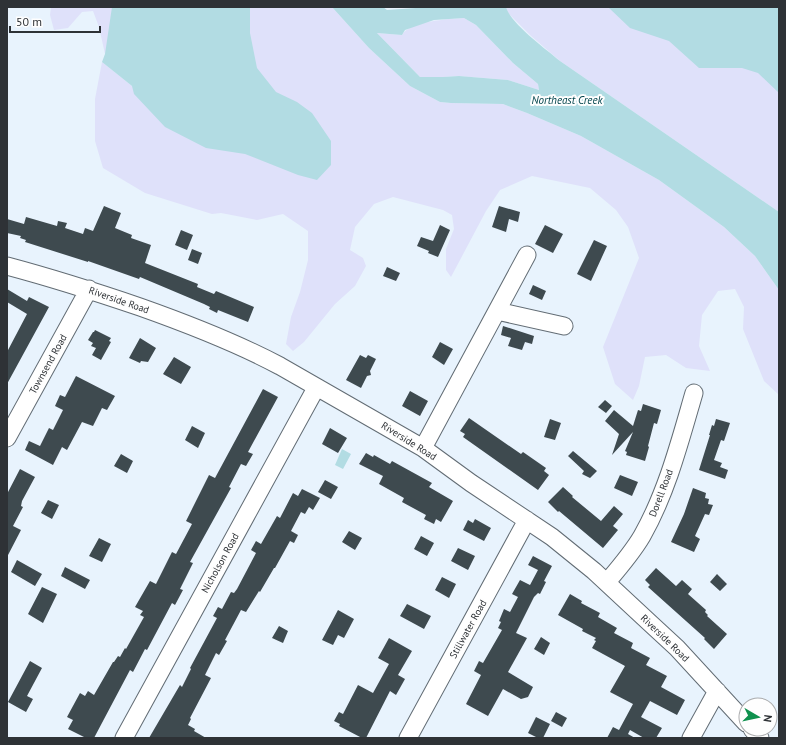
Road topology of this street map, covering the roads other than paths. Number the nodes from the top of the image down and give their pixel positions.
1 (528, 254) dead end
2 (7, 266) edge
3 (88, 289) junction
4 (497, 311) junction
5 (564, 326) dead end
6 (316, 388) junction
7 (694, 392) dead end
8 (7, 438) edge
9 (423, 448) junction
10 (527, 520) junction
11 (607, 582) junction
12 (717, 691) junction
13 (738, 714) edge
14 (124, 738) edge
15 (408, 738) edge
16 (691, 738) edge

1 - 4 street
2 - 3 street, Riverside Road
3 - 6 street, Riverside Road
3 - 8 street, Townsend Road
4 - 5 street
4 - 9 street
6 - 9 street, Riverside Road
6 - 14 street, Nicholson Road
7 - 11 street, Dorell Road
9 - 10 street, Riverside Road
10 - 11 street, Riverside Road
10 - 15 street, Stillwater Road
11 - 12 street, Riverside Road
12 - 13 street, Riverside Road
12 - 16 street

